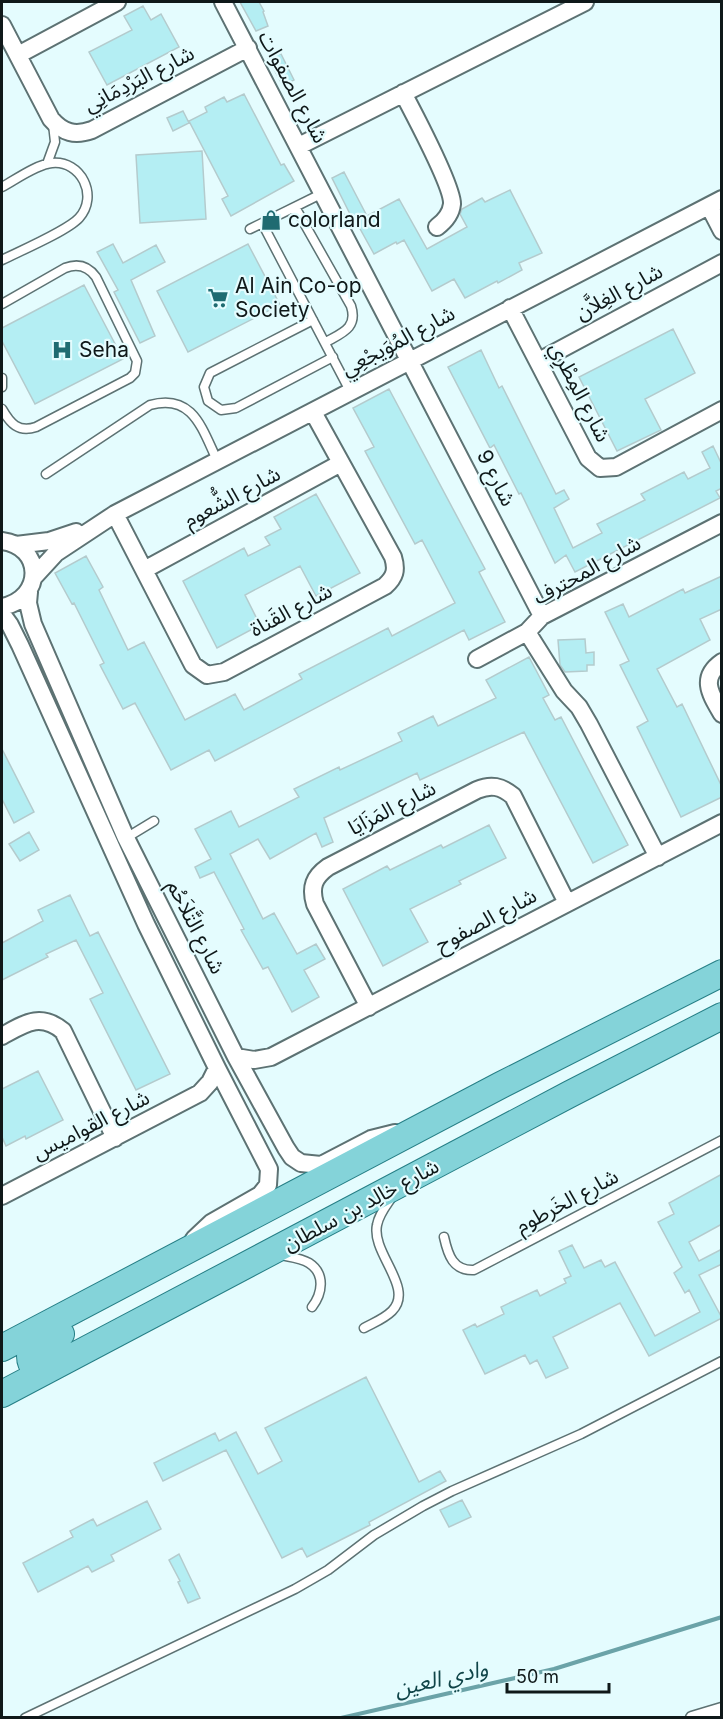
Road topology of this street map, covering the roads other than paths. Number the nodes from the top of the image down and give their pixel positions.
1 (117, 2) edge
2 (223, 2) edge
3 (585, 2) edge
4 (2, 24) edge
5 (248, 48) junction
6 (18, 55) junction
7 (403, 93) junction
8 (51, 119) junction
9 (299, 146) junction
10 (47, 164) junction
11 (2, 187) edge
12 (323, 193) junction
13 (715, 202) edge
14 (295, 207) junction
15 (262, 223) junction
16 (437, 227) dead end
17 (249, 229) dead end
18 (722, 231) edge
19 (2, 260) edge
20 (722, 263) edge
21 (2, 303) edge
22 (510, 308) junction
23 (313, 320) junction
24 (326, 342) junction
25 (333, 357) junction
26 (410, 360) junction
27 (539, 361) junction
28 (2, 378) edge
29 (2, 387) edge
30 (350, 391) junction
31 (2, 409) edge
32 (722, 410) edge
33 (313, 412) junction
34 (217, 460) junction
35 (341, 463) junction
36 (46, 474) dead end
37 (115, 514) junction
38 (722, 523) edge
39 (97, 525) junction
40 (9, 543) edge
41 (144, 570) junction
42 (31, 585) junction
43 (2, 607) edge
44 (2, 614) edge
45 (542, 616) junction
46 (527, 632) junction
47 (477, 659) dead end
48 (722, 662) edge
49 (722, 714) edge
50 (154, 821) dead end
51 (722, 824) edge
52 (126, 838) junction
53 (658, 857) junction
54 (567, 903) junction
55 (722, 973) edge
56 (369, 1007) junction
57 (722, 1016) edge
58 (2, 1036) edge
59 (237, 1057) junction
60 (271, 1057) junction
61 (556, 1057) junction
62 (216, 1068) junction
63 (253, 1087) junction
64 (200, 1093) junction
65 (230, 1095) junction
66 (411, 1133) junction
67 (115, 1138) junction
68 (722, 1140) edge
69 (462, 1152) junction
70 (402, 1182) junction
71 (2, 1196) edge
72 (444, 1237) dead end
73 (271, 1252) junction
74 (185, 1253) junction
75 (156, 1268) junction
76 (312, 1307) dead end
77 (364, 1328) dead end
78 (2, 1348) edge
79 (722, 1361) edge
80 (46, 1370) junction
81 (2, 1394) edge
82 (722, 1709) edge
83 (25, 1718) edge
84 (692, 1718) edge

1 - 6 street
2 - 5 street, شارع الصفوات
3 - 7 street
4 - 6 street
5 - 8 street, شارع البَرْدِمَانِي
5 - 9 street, شارع الصفوات
6 - 8 street
7 - 9 street
7 - 16 street
8 - 10 lane
9 - 12 street, شارع الصفوات
10 - 11 lane
10 - 19 lane
12 - 14 lane
12 - 26 street, شارع الصفوات
13 - 18 street
13 - 22 street, شارع المُوَيجْعِي
14 - 15 lane
14 - 24 lane
15 - 17 lane
15 - 23 lane
20 - 27 street, شارع الغِلاَّن
21 - 31 lane
22 - 26 street, شارع المُوَيجْعِي
22 - 27 street, شارع المِطْرِي
23 - 24 lane
23 - 25 lane
24 - 25 lane
25 - 30 lane
26 - 30 street, شارع المُوَيجْعِي
26 - 45 street, شارع 9
27 - 32 street, شارع المِطْرِي
28 - 29 lane
30 - 33 street, شارع المُوَيجْعِي
33 - 34 street, شارع المُوَيجْعِي
33 - 35 street, شارع القَناة
34 - 36 lane
34 - 37 street, شارع المُوَيجْعِي
35 - 41 street, شارع الشُّعوم
35 - 41 street, شارع القَناة
37 - 39 street, شارع المُوَيجْعِي
37 - 41 street, شارع القَناة
38 - 45 street, شارع المحترف
39 - 40 street, شارع المُوَيجْعِي
39 - 42 street, شارع المُوَيجْعِي
40 - 42 street, شارع التَّلاَحُم
42 - 43 street, شارع المُوَيجْعِي
42 - 52 street, شارع التَّلاَحُم
44 - 62 street, شارع التَّلاَحُم
45 - 46 street, شارع المحترف
46 - 47 street, شارع المحترف
46 - 53 street
48 - 49 street
50 - 52 lane
51 - 53 street, شارع الصفوح
52 - 59 street, شارع التَّلاَحُم
53 - 54 street, شارع الصفوح
54 - 56 street, شارع الصفوح
54 - 56 street, شارع المَزَايَا
55 - 61 main road, شارع خالِد بن سلطان
56 - 60 street, شارع الصفوح
57 - 69 main road, شارع خالِد بن سلطان
58 - 67 street
59 - 60 street, شارع الصفوح
59 - 63 street, شارع التَّلاَحُم
60 - 63 street, شارع الصفوح
61 - 66 main road, شارع خالِد بن سلطان
61 - 69 main road
62 - 64 street, شارع القواميس
62 - 65 street, شارع التَّلاَحُم
63 - 66 street, شارع التَّلاَحُم
64 - 65 street
64 - 67 street, شارع القواميس
65 - 74 street, شارع التَّلاَحُم
66 - 74 main road, شارع خالِد بن سلطان
67 - 71 street, شارع القواميس
68 - 72 lane, شارع الخَرطوم
69 - 70 main road, شارع خالِد بن سلطان
70 - 73 main road, شارع خالِد بن سلطان
70 - 77 lane
73 - 76 lane
73 - 80 main road, شارع خالِد بن سلطان
74 - 75 main road, شارع خالِد بن سلطان
75 - 78 main road, شارع خالِد بن سلطان
75 - 80 main road
79 - 83 lane
80 - 81 main road, شارع خالِد بن سلطان
82 - 84 street

